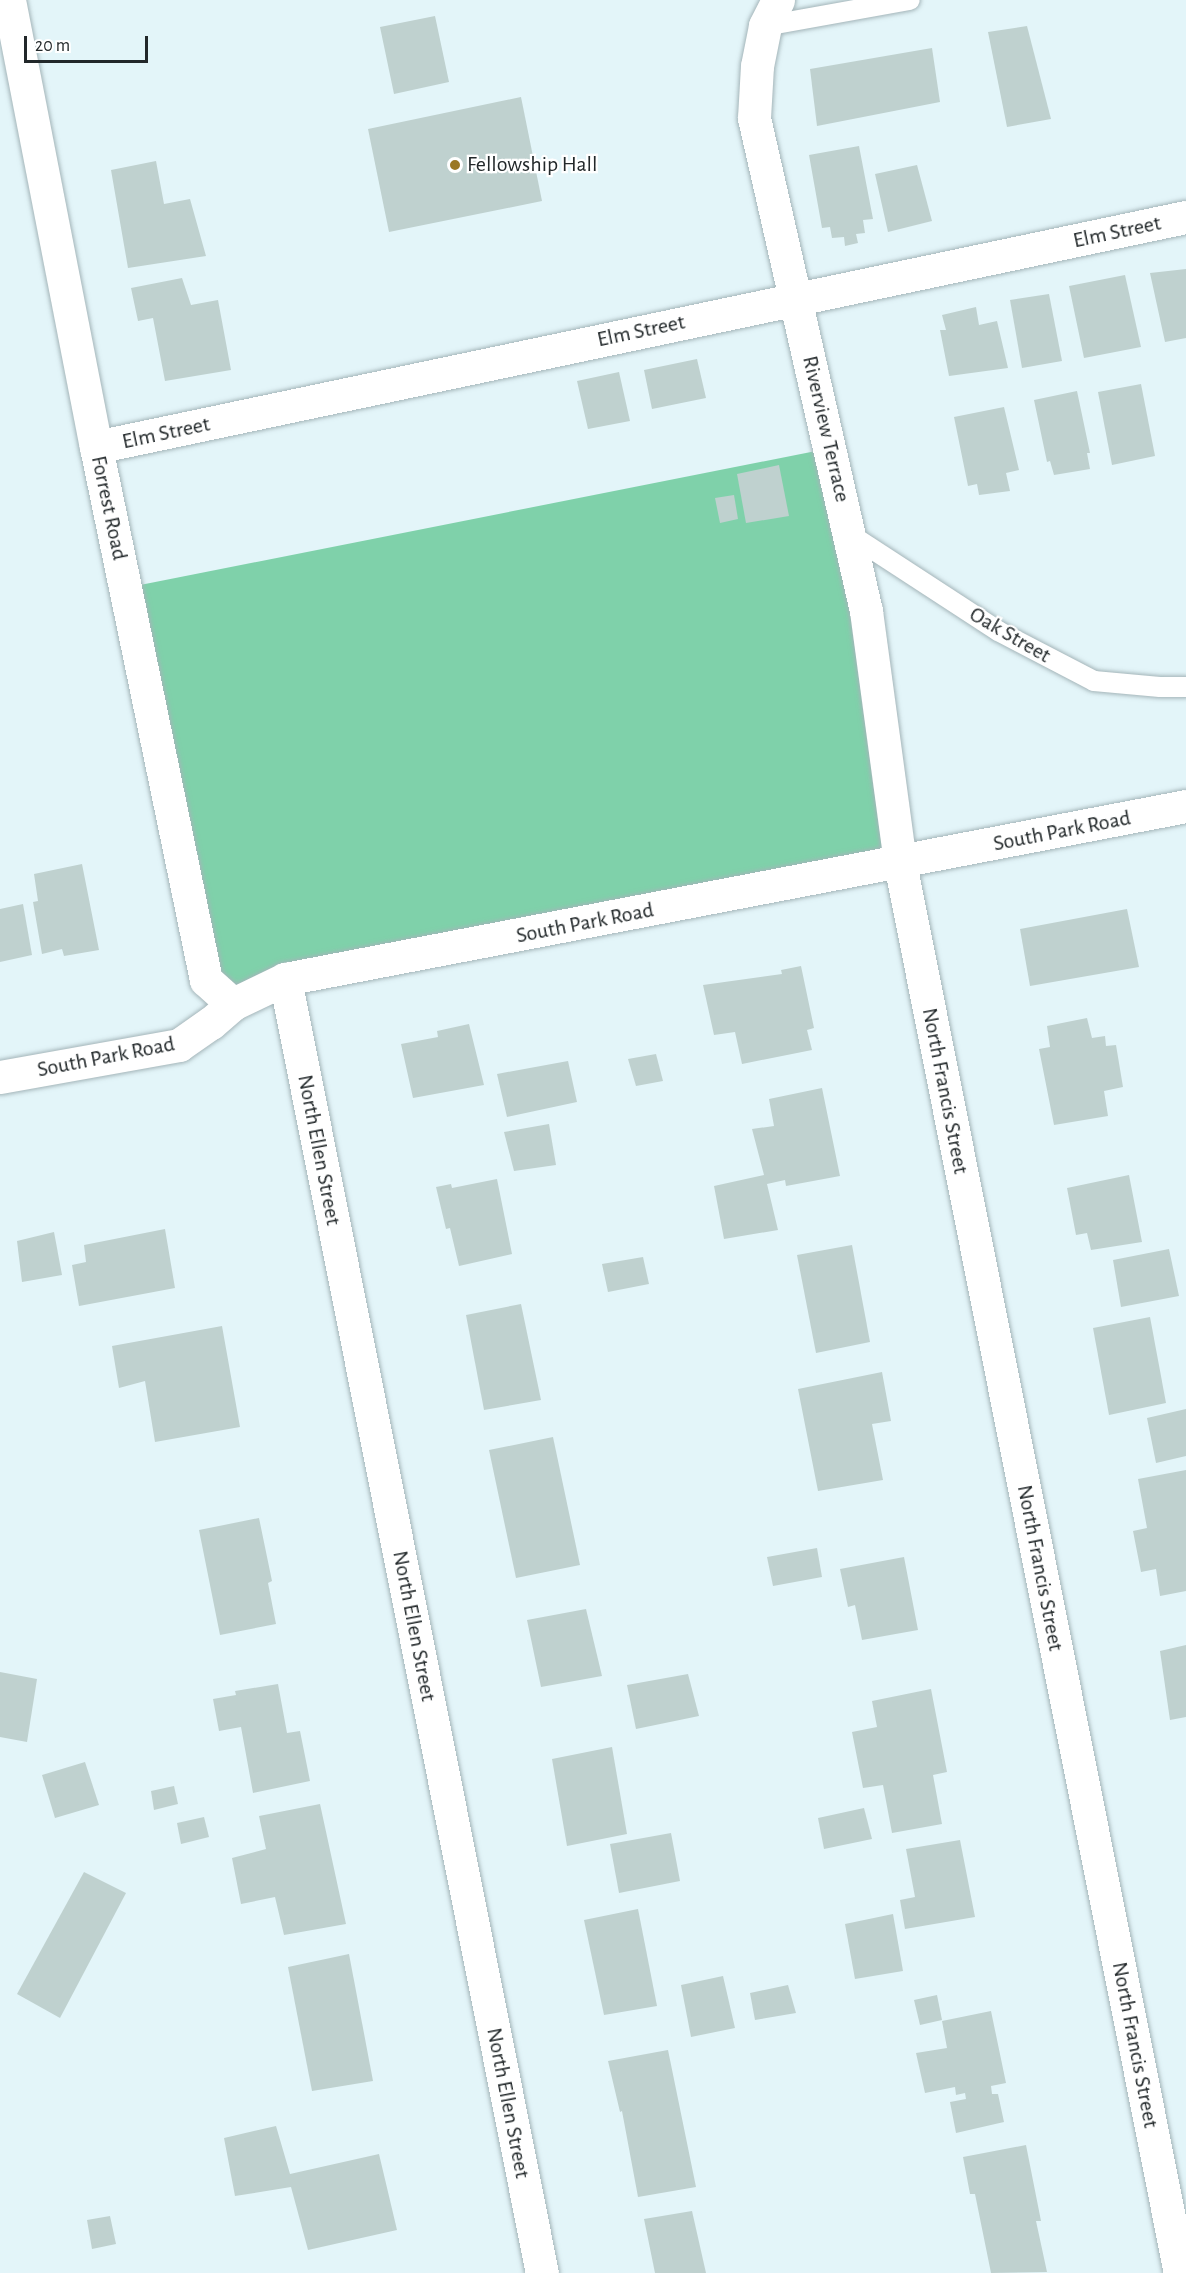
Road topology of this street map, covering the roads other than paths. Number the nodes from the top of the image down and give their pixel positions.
1 (9, 0) edge
2 (910, 0) edge
3 (772, 13) edge
4 (1186, 218) edge
5 (796, 298) junction
6 (96, 447) junction
7 (850, 535) junction
8 (1186, 687) edge
9 (1186, 807) edge
10 (900, 863) junction
11 (285, 980) junction
12 (233, 1004) junction
13 (0, 1077) edge
14 (542, 2273) edge
15 (1180, 2273) edge

1 - 6 street, Forrest Road
2 - 3 lane
3 - 5 street, Riverview Terrace
4 - 5 street, Elm Street
5 - 6 street, Elm Street
5 - 7 street, Riverview Terrace
6 - 12 street, Forrest Road
7 - 8 lane, Oak Street
7 - 10 street, Riverview Terrace
9 - 10 street, South Park Road
10 - 11 street, South Park Road
10 - 15 street, North Francis Street
11 - 12 street, South Park Road
11 - 14 street, North Ellen Street
12 - 13 street, South Park Road

